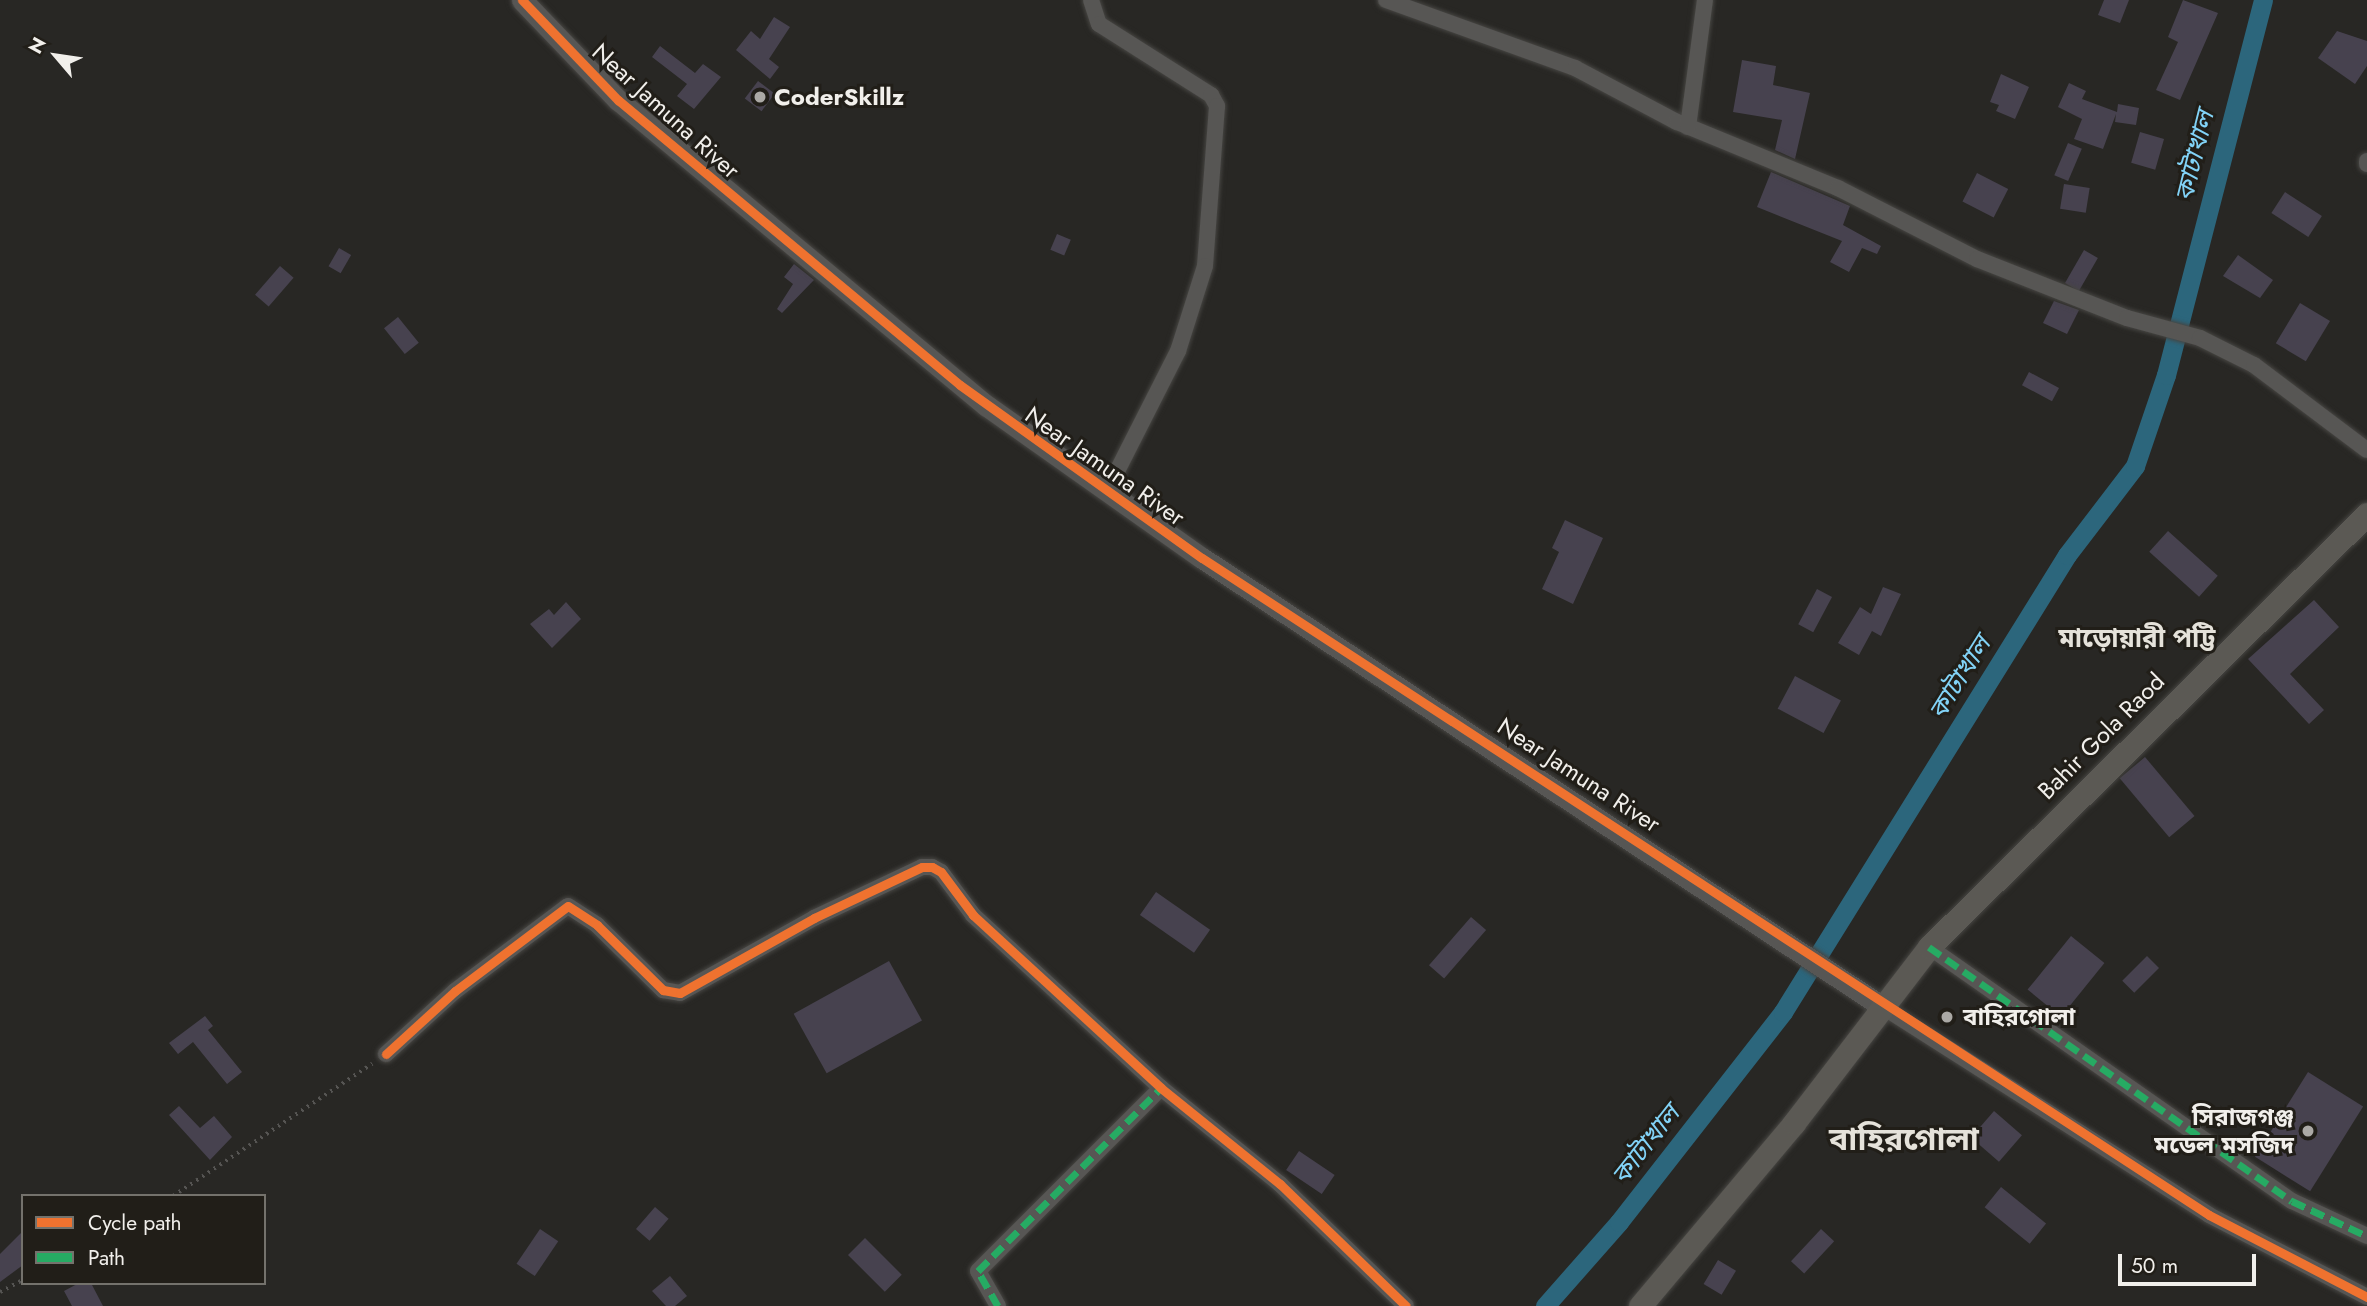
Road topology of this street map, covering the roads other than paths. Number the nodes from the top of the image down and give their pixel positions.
1 (522, 0) edge
2 (1091, 0) edge
3 (1386, 0) edge
4 (1705, 0) edge
5 (1688, 127) junction
6 (2367, 450) edge
7 (1107, 491) junction
8 (2367, 514) edge
9 (1929, 947) junction
10 (1884, 1007) junction
11 (386, 1054) road end
12 (1161, 1088) junction
13 (2367, 1236) edge
14 (2367, 1297) edge
15 (998, 1306) edge
16 (1406, 1306) edge
17 (1640, 1306) edge

1 - 7 street, Near Jamuna River
2 - 7 street
3 - 5 street
4 - 5 street
5 - 6 street
7 - 10 street, Near Jamuna River
8 - 9 main road, Bahir Gola Raod
9 - 10 main road, Bahir Gola Raod
9 - 13 street
10 - 14 street
10 - 17 main road, Bahir Gola Raod
11 - 12 street
12 - 15 street
12 - 16 street

